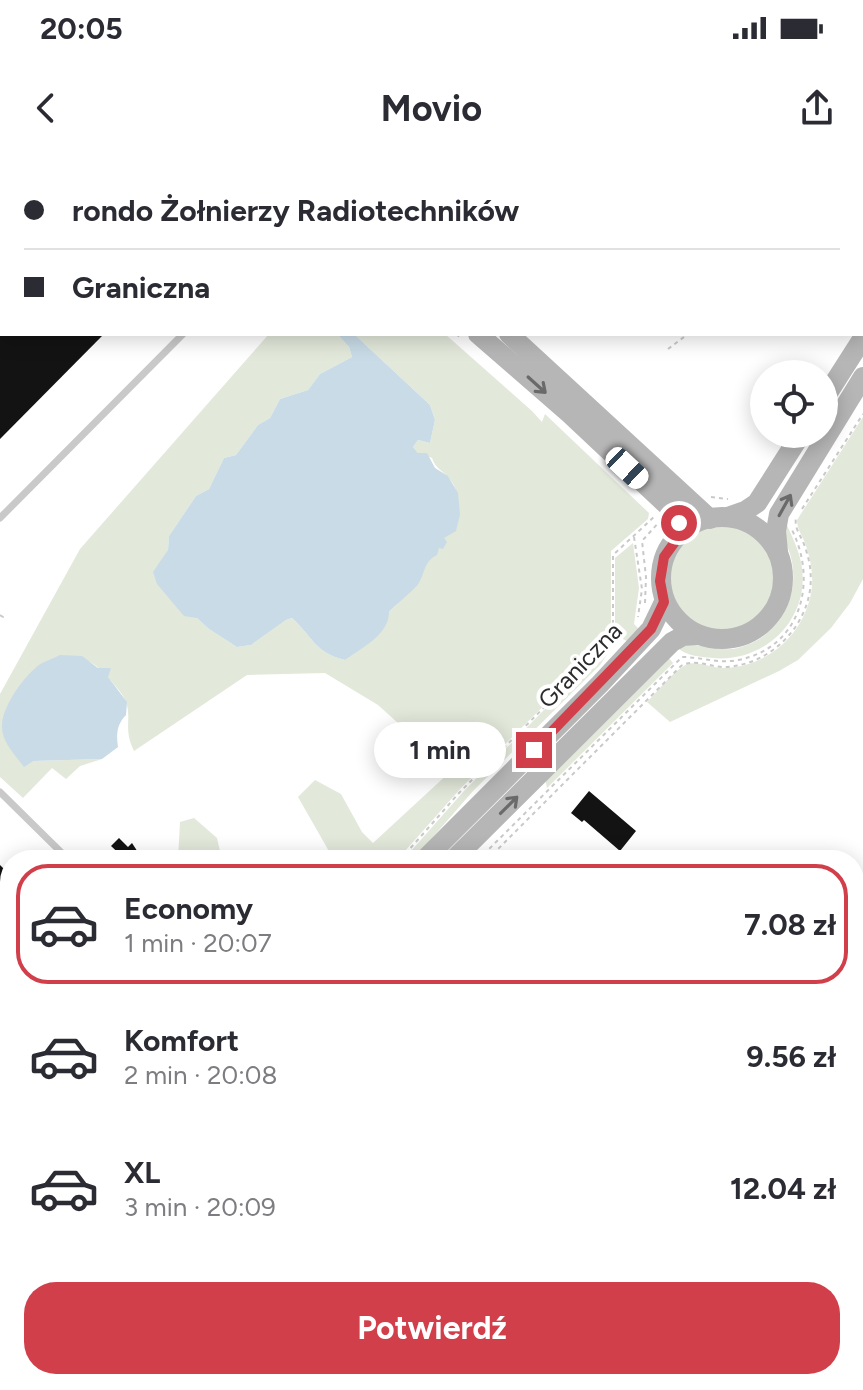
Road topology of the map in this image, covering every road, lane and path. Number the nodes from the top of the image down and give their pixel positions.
1 (181, 336) edge
2 (480, 336) edge
3 (511, 336) edge
4 (685, 336) edge
5 (863, 338) edge
6 (668, 349) dead end
7 (838, 377) edge
8 (863, 377) edge
9 (863, 414) edge
10 (792, 448) edge
11 (706, 495) dead end
12 (723, 512) junction
13 (0, 518) edge
14 (652, 519) dead end
15 (791, 527) dead end
16 (682, 532) junction
17 (634, 536) junction
18 (778, 552) junction
19 (664, 602) junction
20 (0, 615) edge
21 (0, 620) edge
22 (637, 621) dead end
23 (699, 635) junction
24 (0, 792) edge
25 (59, 850) edge
26 (409, 850) edge
27 (434, 850) edge
28 (463, 850) edge
29 (488, 850) edge
30 (497, 850) edge

1 - 13 lane
2 -> 16 main road
3 - 12 main road
4 - 6 path
5 - 7 main road
18 -> 8 main road
9 - 30 path
10 - 12 main road
11 - 12 path
12 - 16 main road
12 - 18 main road
14 - 17 path
15 - 29 path
16 - 19 main road
17 - 22 path
17 - 26 path
18 - 23 main road
19 - 23 main road
19 - 27 main road, Graniczna
20 - 21 path
28 -> 23 main road, Graniczna
24 - 25 lane

